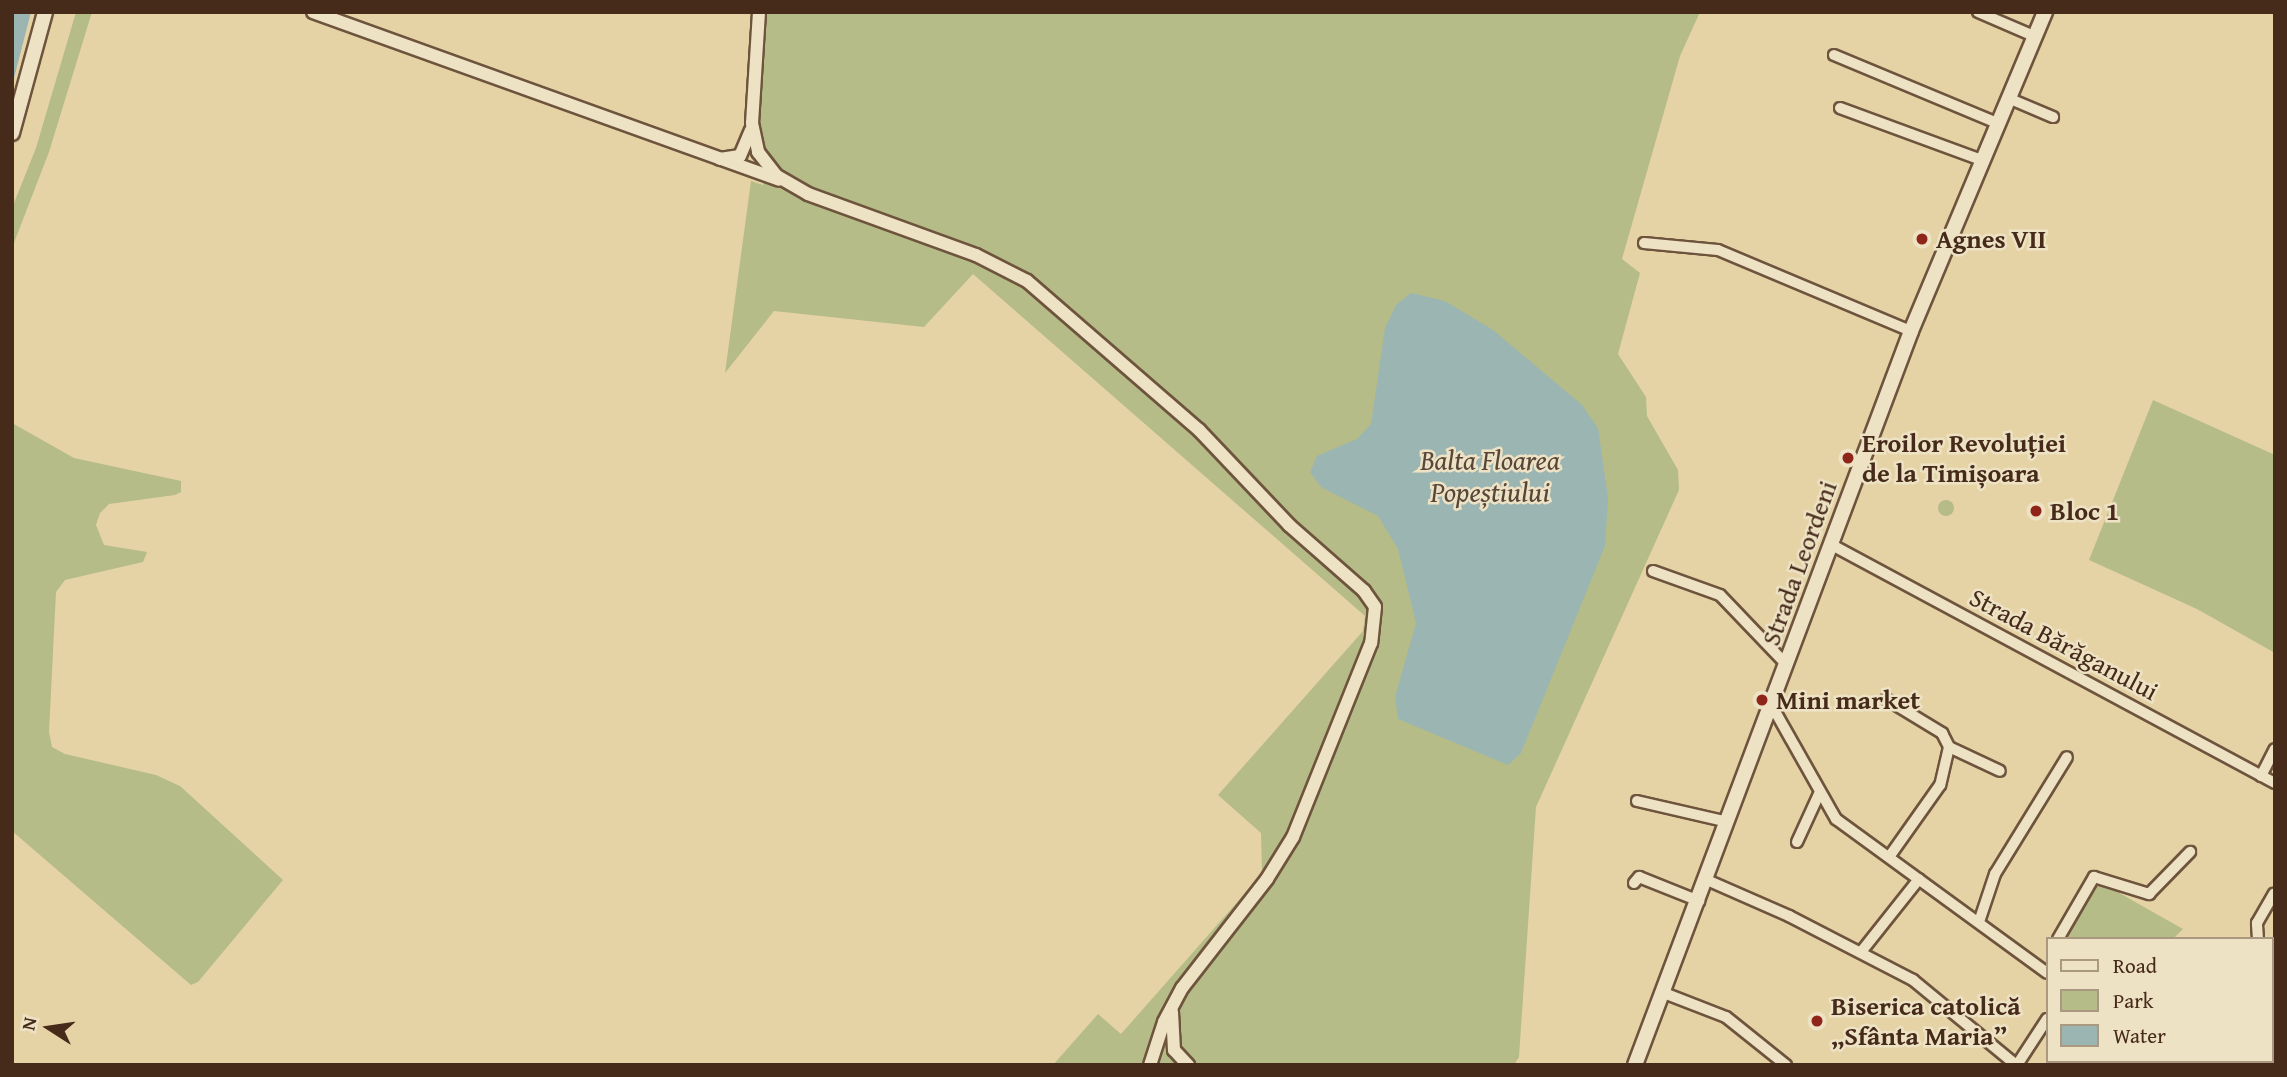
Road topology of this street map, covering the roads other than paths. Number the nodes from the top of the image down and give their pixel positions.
1 (45, 12) edge
2 (313, 12) edge
3 (759, 12) edge
4 (1978, 12) edge
5 (2045, 12) edge
6 (2034, 36) junction
7 (1834, 55) dead end
8 (2008, 98) junction
9 (1840, 108) dead end
10 (2053, 117) dead end
11 (752, 123) junction
12 (1997, 123) junction
13 (12, 133) edge
14 (759, 154) junction
15 (1981, 160) junction
16 (744, 161) junction
17 (783, 181) junction
18 (1644, 243) dead end
19 (1911, 331) junction
20 (1832, 545) junction
21 (1653, 571) dead end
22 (1787, 665) junction
23 (1886, 699) dead end
24 (1772, 706) junction
25 (1949, 747) junction
26 (2275, 749) edge
27 (2067, 757) dead end
28 (2000, 771) dead end
29 (2261, 775) junction
30 (2275, 783) edge
31 (1819, 794) junction
32 (1637, 800) dead end
33 (1728, 822) junction
34 (1797, 842) dead end
35 (2190, 852) dead end
36 (1889, 857) junction
37 (1920, 879) junction
38 (1707, 880) junction
39 (1634, 883) dead end
40 (2274, 894) edge
41 (1699, 901) junction
42 (1979, 922) junction
43 (2059, 937) edge
44 (2258, 937) edge
45 (1861, 952) junction
46 (2046, 967) edge
47 (1664, 993) junction
48 (1173, 1004) junction
49 (2046, 1020) edge
50 (1172, 1058) edge
51 (1154, 1059) edge
52 (1187, 1065) edge
53 (1635, 1065) edge
54 (1786, 1065) edge
55 (2016, 1065) edge

1 - 13 main road
2 - 16 street
3 - 11 street
4 - 6 street
5 - 6 main road, Strada Leordeni
6 - 8 main road, Strada Leordeni
7 - 12 street
8 - 10 street
8 - 12 main road, Strada Leordeni
9 - 15 street
11 - 14 street
11 - 16 street
12 - 15 main road, Strada Leordeni
14 - 16 street
14 - 16 street
14 - 17 street
15 - 19 main road, Strada Leordeni
16 - 17 street
17 - 48 street
18 - 19 street
19 - 20 main road, Strada Leordeni
20 - 22 main road, Strada Leordeni
20 - 29 street, Strada Bărăganului
21 - 22 street
22 - 24 main road, Strada Leordeni
23 - 25 street
24 - 31 street
24 - 33 main road, Strada Leordeni
25 - 28 street
25 - 36 street
26 - 29 street
27 - 42 street
29 - 30 street, Strada Bărăganului
31 - 34 street
31 - 36 street
32 - 33 street
33 - 38 main road, Strada Leordeni
35 - 43 street
36 - 37 street
37 - 42 street
37 - 45 street
38 - 41 main road, Strada Leordeni
38 - 45 street
39 - 41 street
40 - 44 street
41 - 47 main road, Strada Leordeni
42 - 46 street
45 - 55 street
47 - 53 main road, Strada Leordeni
47 - 54 street
48 - 50 street
48 - 51 street
49 - 55 street
50 - 51 street
50 - 52 street

